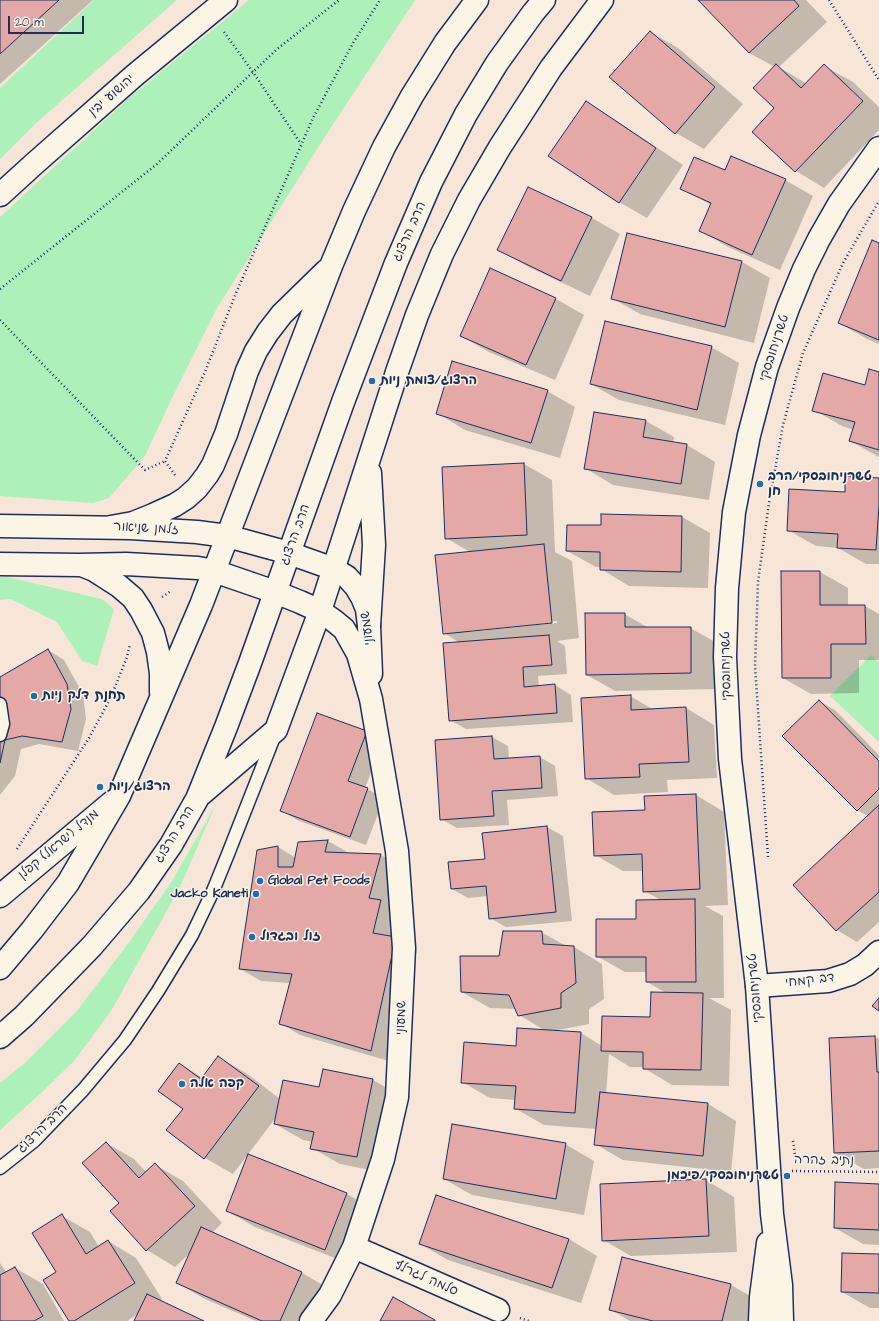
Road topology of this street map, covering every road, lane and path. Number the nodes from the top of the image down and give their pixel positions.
1 (339, 0) edge
2 (380, 0) edge
3 (477, 0) edge
4 (544, 0) edge
5 (602, 0) edge
6 (829, 0) edge
7 (218, 6) edge
8 (253, 72) junction
9 (879, 80) edge
10 (301, 144) junction
11 (879, 148) edge
12 (0, 195) edge
13 (879, 201) edge
14 (331, 266) junction
15 (0, 289) edge
16 (0, 320) edge
17 (369, 460) junction
18 (164, 461) junction
19 (197, 488) junction
20 (0, 526) edge
21 (111, 527) junction
22 (227, 536) junction
23 (289, 553) junction
24 (0, 564) edge
25 (79, 565) junction
26 (334, 569) junction
27 (214, 571) junction
28 (275, 592) junction
29 (320, 611) junction
30 (369, 626) junction
31 (131, 641) dead end
32 (161, 698) junction
33 (372, 699) junction
34 (0, 704) edge
35 (276, 730) junction
36 (0, 735) edge
37 (119, 796) junction
38 (197, 798) junction
39 (15, 852) dead end
40 (768, 861) dead end
41 (0, 896) edge
42 (879, 952) edge
43 (0, 968) edge
44 (757, 986) junction
45 (0, 1037) edge
46 (793, 1140) dead end
47 (0, 1168) edge
48 (791, 1170) junction
49 (770, 1171) junction
50 (879, 1172) edge
51 (791, 1176) dead end
52 (772, 1214) junction
53 (354, 1247) junction
54 (498, 1310) dead end
55 (311, 1321) edge
56 (760, 1321) edge
57 (782, 1321) edge

1 - 8 path
2 - 10 path
3 - 14 main road
4 - 23 main road, הרב הרצוג
5 - 17 main road
6 - 9 path
7 - 8 path
7 - 12 main road, יהושוע יבין
8 - 10 path
8 - 15 path
10 - 18 path
11 - 44 main road, טשרניחובסקי
13 - 40 path
14 - 19 main road
14 - 22 main road
16 - 18 path
17 - 26 main road
17 - 30 main road
18 - 19 path
19 - 21 main road
20 - 21 main road, זלמן שניאור
21 - 22 main road, זלמן שניאור
22 - 23 main road, זלמן שניאור
22 - 27 main road
23 - 26 main road, שמעוני
23 - 28 main road, הרב הרצוג
24 - 25 main road
25 - 27 main road
25 - 32 main road
26 - 29 main road
26 - 30 main road, שמעוני
27 - 28 main road
27 - 32 main road
28 - 29 main road, שמעוני
28 - 38 main road, הרב הרצוג
29 - 33 main road, שמעוני
29 - 35 main road
30 - 33 main road, שמעוני
31 - 39 path
32 - 37 main road
33 - 53 main road, שמעוני
34 - 36 lane
35 - 38 main road
35 - 47 lane, הרב הרצוג
37 - 41 main road, מנדל (ישראל) קפלן
37 - 43 main road
38 - 45 main road, הרב הרצוג
42 - 44 main road, דב קמחי
44 - 49 main road, טשרניחובסקי
46 - 48 path
48 - 49 path, נתיב זהרה
48 - 50 path, נתיב זהרה
48 - 51 path
49 - 52 main road, טשרניחובסקי
52 - 56 main road, טשרניחובסקי
52 - 57 main road, טשרניחובסקי
53 - 54 main road, סלמה לגרלף
53 - 55 main road, שמעוני

